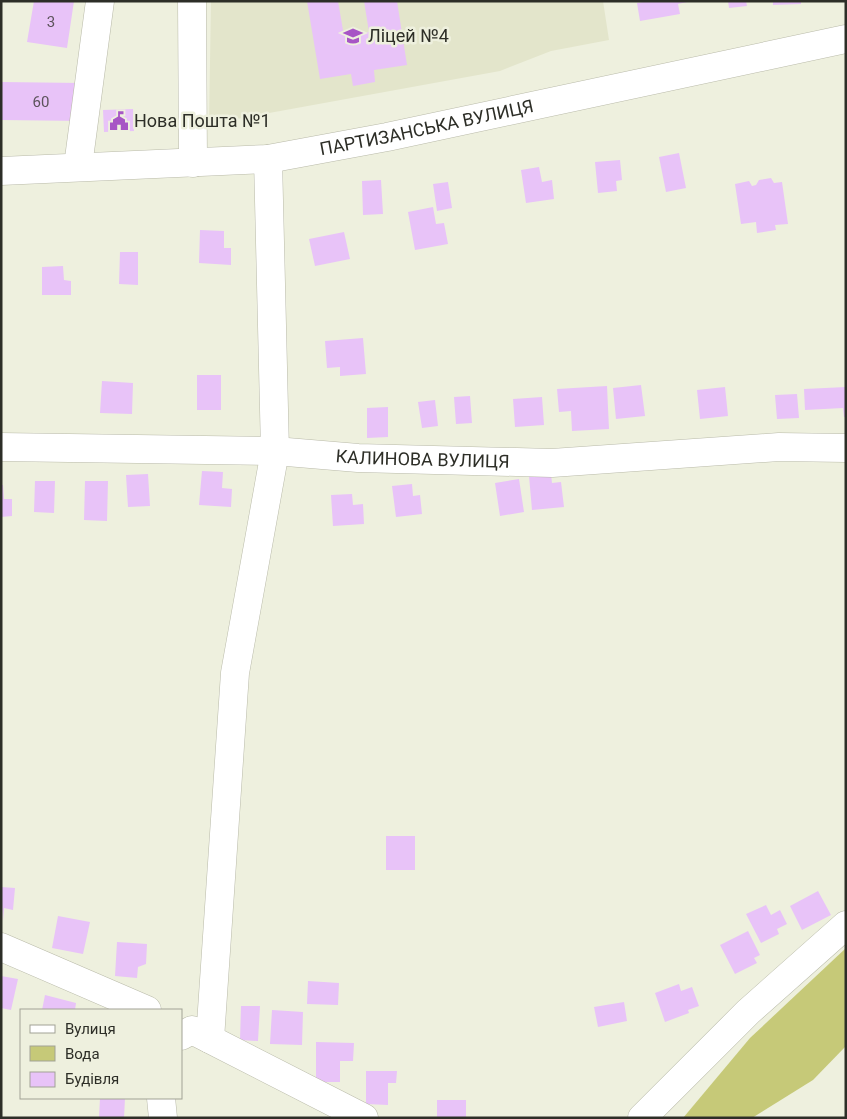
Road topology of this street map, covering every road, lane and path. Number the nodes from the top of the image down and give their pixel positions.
1 (100, 1) edge
2 (192, 1) edge
3 (846, 39) edge
4 (268, 159) junction
5 (194, 163) junction
6 (78, 166) junction
7 (1, 171) edge
8 (1, 447) edge
9 (846, 448) edge
10 (275, 451) junction
11 (846, 925) edge
12 (1, 947) edge
13 (145, 1009) edge
14 (191, 1033) edge
15 (162, 1099) edge
16 (163, 1118) edge
17 (364, 1118) edge
18 (642, 1118) edge

1 - 6 street
2 - 5 street
3 - 4 street, ПАРТИЗАНСЬКА ВУЛИЦЯ
4 - 5 street, ПАРТИЗАНСЬКА ВУЛИЦЯ
4 - 10 street
5 - 6 street, ПАРТИЗАНСЬКА ВУЛИЦЯ
6 - 7 street, ПАРТИЗАНСЬКА ВУЛИЦЯ
8 - 10 street, КАЛИНОВА ВУЛИЦЯ
9 - 10 street, КАЛИНОВА ВУЛИЦЯ
10 - 14 street
11 - 18 street
12 - 13 street
14 - 17 street
15 - 16 street

